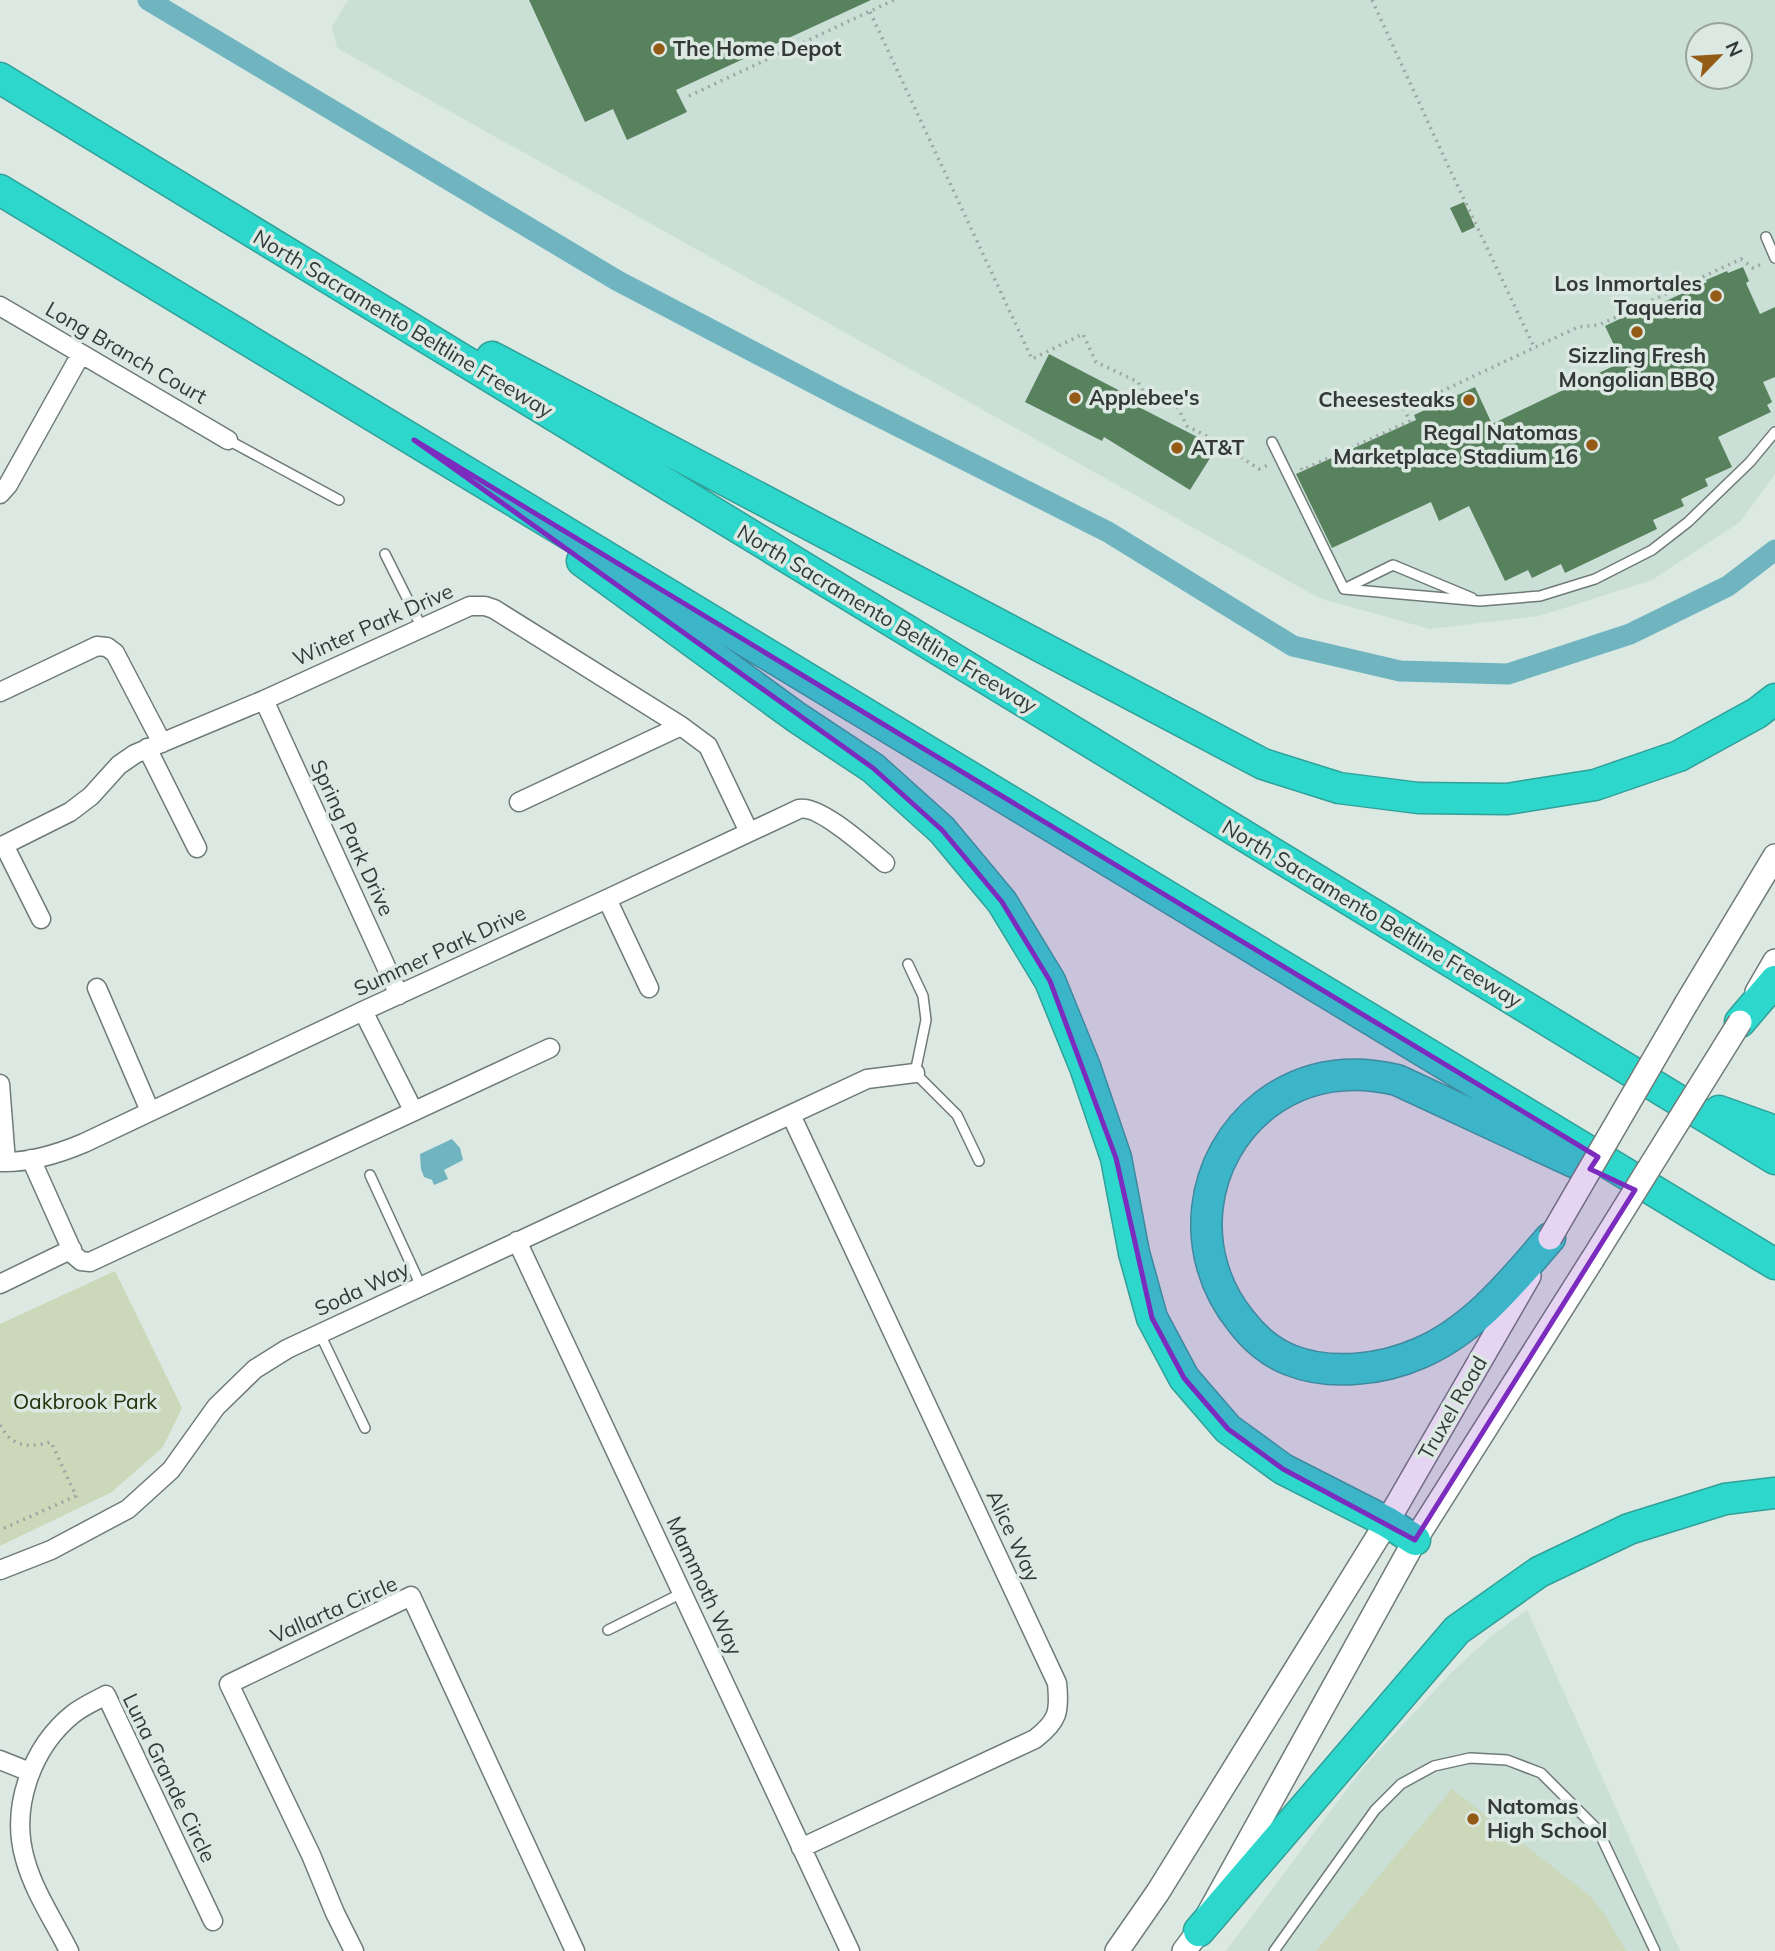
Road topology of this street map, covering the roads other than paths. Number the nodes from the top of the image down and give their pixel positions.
1 (0, 78) edge
2 (0, 190) edge
3 (231, 218) junction
4 (1766, 237) dead end
5 (1775, 258) edge
6 (0, 306) edge
7 (81, 354) junction
8 (1775, 432) edge
9 (228, 440) joint
10 (414, 440) junction
11 (1272, 442) dead end
12 (0, 494) edge
13 (339, 500) dead end
14 (385, 554) dead end
15 (1344, 589) junction
16 (1480, 601) junction
17 (422, 628) junction
18 (0, 692) edge
19 (1775, 699) edge
20 (264, 700) junction
21 (681, 726) junction
22 (155, 746) junction
23 (519, 802) dead end
24 (749, 832) junction
25 (2, 846) edge
26 (197, 849) dead end
27 (1775, 856) edge
28 (886, 863) dead end
29 (607, 899) junction
30 (41, 919) dead end
31 (1775, 961) edge
32 (908, 964) dead end
33 (1775, 981) edge
34 (97, 988) dead end
35 (649, 988) dead end
36 (399, 995) junction
37 (363, 1011) junction
38 (1740, 1022) junction
39 (550, 1048) dead end
40 (915, 1073) junction
41 (0, 1084) edge
42 (1665, 1093) junction
43 (413, 1110) junction
44 (150, 1111) junction
45 (791, 1115) junction
46 (1775, 1130) edge
47 (31, 1159) junction
48 (1775, 1159) edge
49 (979, 1161) dead end
50 (3, 1162) edge
51 (370, 1174) dead end
52 (1712, 1226) junction
53 (1550, 1238) junction
54 (517, 1241) junction
55 (72, 1249) junction
56 (1775, 1264) edge
57 (0, 1284) edge
58 (421, 1286) junction
59 (320, 1334) junction
60 (365, 1428) dead end
61 (1775, 1493) edge
62 (1387, 1522) junction
63 (1416, 1540) junction
64 (0, 1570) edge
65 (682, 1593) junction
66 (608, 1630) dead end
67 (0, 1760) edge
68 (30, 1772) junction
69 (802, 1847) junction
70 (213, 1921) dead end
71 (1192, 1941) edge
72 (69, 1951) edge
73 (354, 1951) edge
74 (575, 1951) edge
75 (850, 1951) edge
76 (1117, 1951) edge
77 (1274, 1951) edge
78 (1655, 1951) edge

1 - 3 highway, North Sacramento Beltline Freeway
2 - 10 highway
3 - 19 highway
3 - 42 highway, North Sacramento Beltline Freeway
4 - 5 lane
6 - 7 street, Long Branch Court
7 - 9 street, Long Branch Court
7 - 12 street
8 - 16 lane
9 - 13 lane
10 - 52 highway
10 - 62 highway
11 - 15 lane
14 - 17 lane
15 - 16 lane
15 - 16 lane
17 - 20 street, Winter Park Drive
17 - 21 street, Winter Park Drive
18 - 22 street
20 - 22 street, Winter Park Drive
20 - 36 street, Spring Park Drive
21 - 23 street
21 - 24 street, Winter Park Drive
22 - 25 street, Winter Park Drive
22 - 26 street
24 - 28 street, Summer Park Drive
24 - 29 street, Summer Park Drive
25 - 30 street
27 - 53 main road, Truxel Road, bridge
29 - 35 street
29 - 36 street, Summer Park Drive
31 - 38 main road, Truxel Road
32 - 40 lane
33 - 38 highway
34 - 44 street
36 - 37 street, Summer Park Drive
37 - 43 street
37 - 44 street, Summer Park Drive
38 - 63 main road, Truxel Road, bridge
39 - 43 street
40 - 45 street, Soda Way
40 - 49 lane
41 - 50 street
42 - 46 highway
42 - 48 highway, North Sacramento Beltline Freeway
43 - 55 street
44 - 47 street, Summer Park Drive
45 - 54 street, Soda Way
45 - 69 street, Alice Way
47 - 50 street, Summer Park Drive
47 - 55 street
51 - 58 lane
52 - 53 highway
52 - 56 highway
53 - 62 main road, Truxel Road
54 - 58 street, Soda Way
54 - 65 street, Mammoth Way
55 - 57 street
58 - 59 street, Soda Way
59 - 60 lane
59 - 64 street, Soda Way
61 - 71 highway
62 - 63 highway
62 - 76 main road, Truxel Road
63 - 71 main road, Truxel Road
65 - 66 lane
65 - 69 street, Mammoth Way
67 - 68 street
68 - 70 street, Luna Grande Circle
68 - 72 street, Luna Grande Circle
69 - 75 street, Mammoth Way
73 - 74 street, Vallarta Circle
77 - 78 lane

